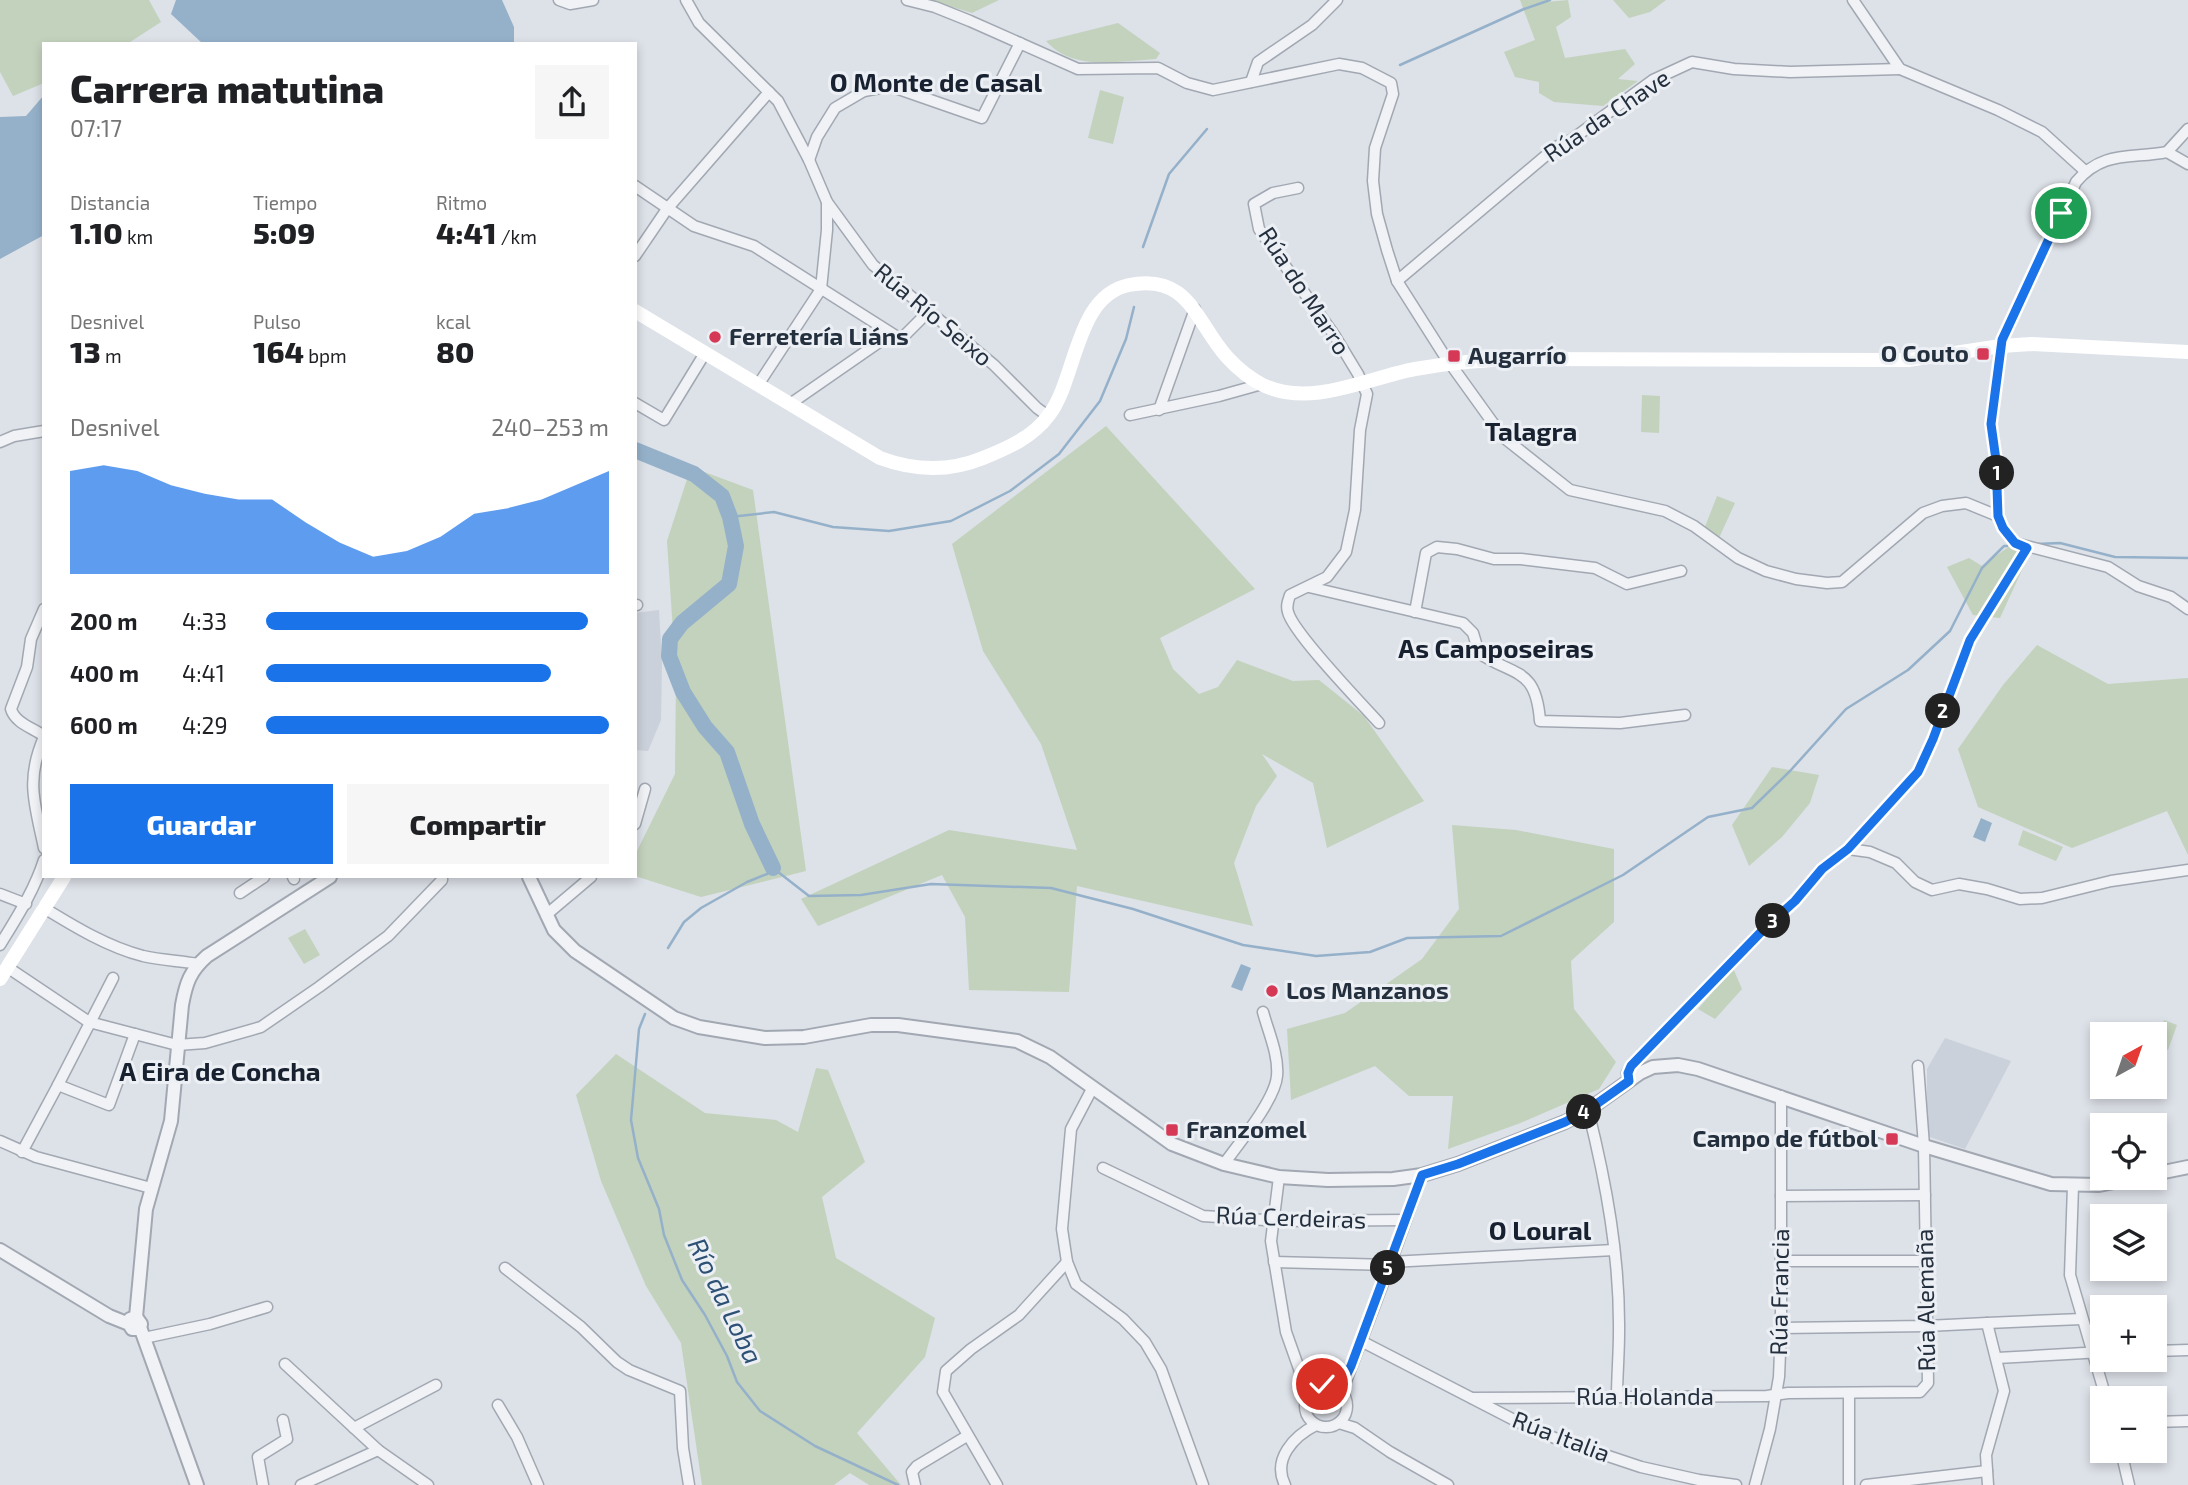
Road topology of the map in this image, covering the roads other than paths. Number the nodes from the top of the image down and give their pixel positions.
1 (559, 0) edge
2 (593, 0) edge
3 (686, 0) edge
4 (906, 0) edge
5 (1337, 0) edge
6 (1853, 0) edge
7 (1020, 43) junction
8 (1900, 69) junction
9 (1251, 82) junction
10 (769, 92) junction
11 (2188, 129) edge
12 (2166, 152) junction
13 (809, 160) junction
14 (2188, 164) edge
15 (2085, 171) junction
16 (637, 187) edge
17 (1298, 188) dead end
18 (827, 202) junction
19 (667, 209) junction
20 (637, 253) edge
21 (1398, 281) junction
22 (821, 289) junction
23 (1195, 309) junction
24 (637, 311) edge
25 (928, 312) junction
26 (891, 334) junction
27 (2001, 346) junction
28 (2188, 352) edge
29 (705, 353) junction
30 (1450, 363) junction
31 (1362, 382) junction
32 (1262, 384) junction
33 (758, 385) junction
34 (637, 404) edge
35 (790, 404) junction
36 (1159, 410) junction
37 (1130, 415) dead end
38 (1048, 416) junction
39 (42, 431) edge
40 (0, 442) edge
41 (1998, 516) junction
42 (2027, 548) junction
43 (1681, 571) dead end
44 (1309, 587) junction
45 (2188, 609) edge
46 (1415, 612) junction
47 (42, 614) edge
48 (1685, 715) dead end
49 (1380, 723) dead end
50 (42, 736) edge
51 (42, 743) edge
52 (645, 789) dead end
53 (637, 817) edge
54 (42, 839) edge
55 (1848, 849) junction
56 (42, 866) edge
57 (2188, 870) edge
58 (63, 878) edge
59 (262, 878) edge
60 (328, 878) edge
61 (442, 878) edge
62 (529, 878) edge
63 (590, 878) edge
64 (240, 893) dead end
65 (0, 894) edge
66 (26, 904) junction
67 (44, 908) junction
68 (545, 915) junction
69 (0, 945) edge
70 (198, 964) junction
71 (4, 973) edge
72 (113, 978) dead end
73 (1263, 1012) dead end
74 (89, 1022) junction
75 (135, 1034) junction
76 (177, 1045) junction
77 (1918, 1066) dead end
78 (1629, 1081) junction
79 (58, 1086) junction
80 (1093, 1087) junction
81 (1781, 1096) junction
82 (1588, 1110) junction
83 (0, 1141) edge
84 (1924, 1146) junction
85 (22, 1152) junction
86 (1224, 1164) junction
87 (2188, 1167) edge
88 (1103, 1168) dead end
89 (2167, 1171) edge
90 (1422, 1175) junction
91 (1279, 1177) junction
92 (2090, 1185) edge
93 (2073, 1186) junction
94 (151, 1188) junction
95 (1925, 1195) junction
96 (1781, 1196) junction
97 (1406, 1220) junction
98 (1272, 1221) junction
99 (0, 1250) edge
100 (1614, 1250) junction
101 (1781, 1261) junction
102 (1925, 1261) junction
103 (1067, 1262) junction
104 (1274, 1262) junction
105 (1364, 1264) junction
106 (1390, 1264) junction
107 (505, 1268) dead end
108 (1382, 1281) junction
109 (267, 1307) dead end
110 (2082, 1319) junction
111 (1987, 1323) junction
112 (1927, 1326) junction
113 (137, 1327) junction
114 (1781, 1328) junction
115 (2090, 1337) edge
116 (1361, 1341) junction
117 (2188, 1350) edge
118 (2167, 1351) edge
119 (2090, 1352) edge
120 (1997, 1357) junction
121 (285, 1364) dead end
122 (1303, 1377) junction
123 (436, 1385) dead end
124 (1318, 1386) junction
125 (1337, 1388) junction
126 (1308, 1394) junction
127 (1849, 1394) junction
128 (1776, 1395) junction
129 (1617, 1397) junction
130 (1472, 1398) junction
131 (1513, 1398) junction
132 (498, 1405) dead end
133 (1507, 1416) junction
134 (1343, 1418) junction
135 (283, 1420) dead end
136 (1312, 1421) junction
137 (2167, 1422) edge
138 (2188, 1422) edge
139 (354, 1428) junction
140 (968, 1436) junction
141 (378, 1450) junction
142 (2124, 1463) edge
143 (1987, 1471) junction
144 (197, 1485) edge
145 (263, 1485) edge
146 (301, 1485) edge
147 (428, 1485) edge
148 (538, 1485) edge
149 (689, 1485) edge
150 (915, 1485) edge
151 (997, 1485) edge
152 (1203, 1485) edge
153 (1285, 1485) edge
154 (1448, 1485) edge
155 (1737, 1485) edge
156 (1755, 1485) edge
157 (1849, 1485) edge
158 (1866, 1485) edge
159 (1988, 1485) edge
160 (2129, 1485) edge

1 - 2 street
3 - 10 street, Rúa Río Seixo
4 - 7 street
5 - 9 street
6 - 8 street
7 - 9 street
7 - 13 street
8 - 15 street
8 - 21 street, Rúa da Chave
9 - 21 street
10 - 13 street, Rúa Río Seixo
10 - 19 street
11 - 12 street
12 - 14 street
12 - 15 street
13 - 18 street, Rúa Río Seixo
15 - 27 street
16 - 19 street
17 - 31 street, Rúa do Marro
18 - 22 street
18 - 25 street, Rúa Río Seixo
19 - 20 street
19 - 22 street
21 - 30 street
22 - 26 street
22 - 33 street
23 - 32 main road
23 - 36 street
23 - 38 main road
24 - 29 main road
25 - 26 street
25 - 38 street, Rúa Río Seixo
26 - 35 street
27 - 28 main road
27 - 30 main road
27 - 41 street
29 - 33 main road
29 - 34 street
30 - 31 main road
30 - 41 street
31 - 32 main road
31 - 44 street
32 - 36 street
33 - 35 main road
35 - 38 main road
36 - 37 street
39 - 40 street
41 - 42 street
42 - 45 street
42 - 55 street
43 - 46 street
44 - 46 street
44 - 49 street
46 - 48 street
47 - 50 street
51 - 54 street
52 - 53 street
55 - 57 street
55 - 78 street
56 - 66 street
58 - 67 main road
59 - 64 street
60 - 70 street
61 - 76 street
62 - 68 street
63 - 68 street
65 - 66 street
66 - 69 street
67 - 70 street
67 - 71 main road
68 - 80 street
70 - 76 street
71 - 74 street
72 - 74 street
73 - 86 street
74 - 75 street
74 - 79 street
75 - 76 street
75 - 79 street
76 - 94 street
77 - 84 street, Rúa Alemaña
78 - 81 street
78 - 82 street
79 - 85 street
80 - 86 street
80 - 103 street
81 - 84 street
81 - 96 street, Rúa Francia
82 - 90 street
82 - 100 street
83 - 85 street
84 - 93 street
84 - 95 street, Rúa Alemaña
85 - 94 street
86 - 91 street
87 - 89 street
88 - 98 street, Rúa Cerdeiras
90 - 91 street
90 - 97 street, Rúa Cerdeiras
91 - 98 street
92 - 93 street
93 - 110 street
94 - 113 street
95 - 96 street
95 - 102 street, Rúa Alemaña
96 - 101 street, Rúa Francia
97 - 98 street, Rúa Cerdeiras
97 - 106 street, Rúa Cerdeiras
98 - 104 street
99 - 113 street
100 - 106 street, Rúa Cerdeiras
100 - 129 street
101 - 102 street
101 - 114 street, Rúa Francia
102 - 112 street, Rúa Alemaña
103 - 140 street
103 - 152 street
104 - 105 street
104 - 122 street
105 - 106 street
105 - 108 street
106 - 108 street
107 - 149 street
108 - 116 street
109 - 113 street
110 - 111 street
110 - 115 street
111 - 112 street
111 - 120 street
112 - 114 street
112 - 127 street, Rúa Alemaña
113 - 144 street
114 - 128 street, Rúa Francia
116 - 125 street
116 - 130 street, Rúa Holanda
117 - 118 street
119 - 120 street
120 - 143 street
121 - 139 street
122 - 124 street
122 - 126 street
123 - 139 street
124 - 125 street
124 - 126 street
125 - 134 street
126 - 136 street
127 - 128 street, Rúa Alemaña
127 - 157 street
128 - 129 street, Rúa Holanda
128 - 156 street, Rúa Francia
129 - 131 street, Rúa Holanda
130 - 131 street, Rúa Holanda
130 - 133 street, Rúa Italia
131 - 133 street
132 - 148 street
133 - 155 street, Rúa Italia
134 - 136 street
134 - 154 street
135 - 145 street
136 - 153 street
137 - 138 street
139 - 141 street
140 - 150 street
140 - 151 street
141 - 146 street
141 - 147 street
142 - 160 street
143 - 158 street
143 - 159 street

